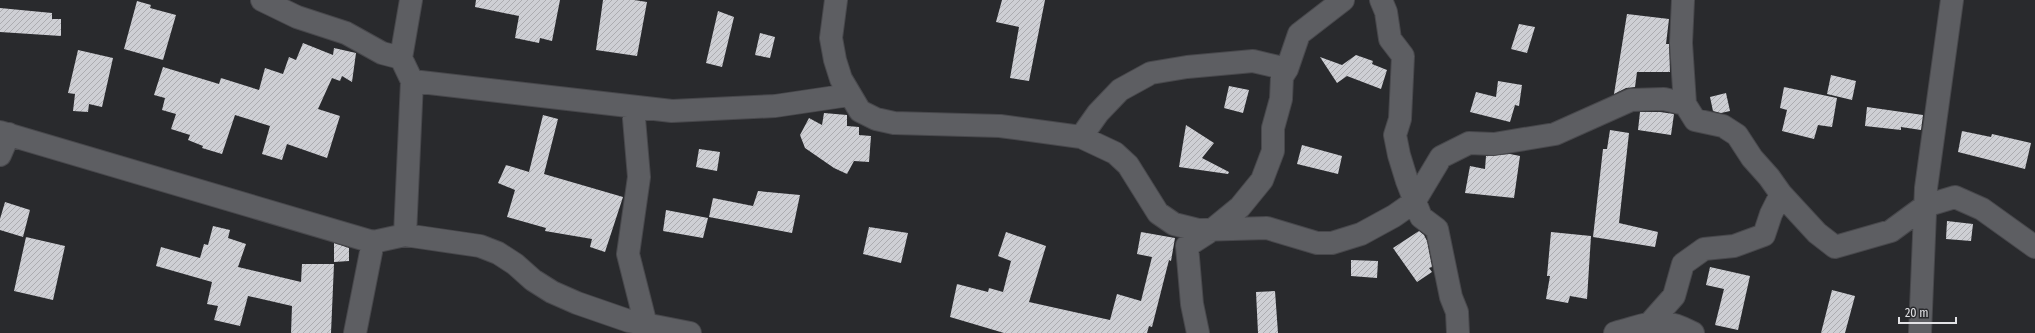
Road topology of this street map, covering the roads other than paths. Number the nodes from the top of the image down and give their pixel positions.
1 (262, 0) edge
2 (411, 0) edge
3 (836, 0) edge
4 (1343, 0) edge
5 (1381, 0) edge
6 (1683, 0) edge
7 (1952, 0) edge
8 (401, 58) junction
9 (1287, 69) junction
10 (412, 81) junction
11 (849, 95) junction
12 (1685, 104) junction
13 (633, 107) junction
14 (5, 133) edge
15 (1081, 137) junction
16 (0, 155) edge
17 (1781, 194) junction
18 (1414, 202) junction
19 (1925, 206) junction
20 (1212, 230) junction
21 (405, 235) junction
22 (373, 242) junction
23 (2035, 247) edge
24 (1650, 323) junction
25 (646, 329) edge
26 (355, 333) edge
27 (690, 333) edge
28 (1198, 333) edge
29 (1458, 333) edge
30 (1615, 333) edge
31 (1693, 333) edge
32 (1920, 333) edge

1 - 8 street
2 - 8 street
3 - 11 street
4 - 9 street
5 - 18 street
6 - 12 street
7 - 19 street
8 - 10 street
9 - 15 street
9 - 20 street
10 - 13 street
10 - 21 street
11 - 13 street
11 - 15 street
12 - 17 street
12 - 18 street
13 - 25 street
14 - 16 street
14 - 22 street
15 - 20 street
17 - 19 street
17 - 24 street
18 - 20 street
18 - 29 street
19 - 23 street
19 - 32 street
20 - 28 street
21 - 22 street
21 - 25 street
22 - 26 street
24 - 30 street
24 - 31 street
25 - 27 street

